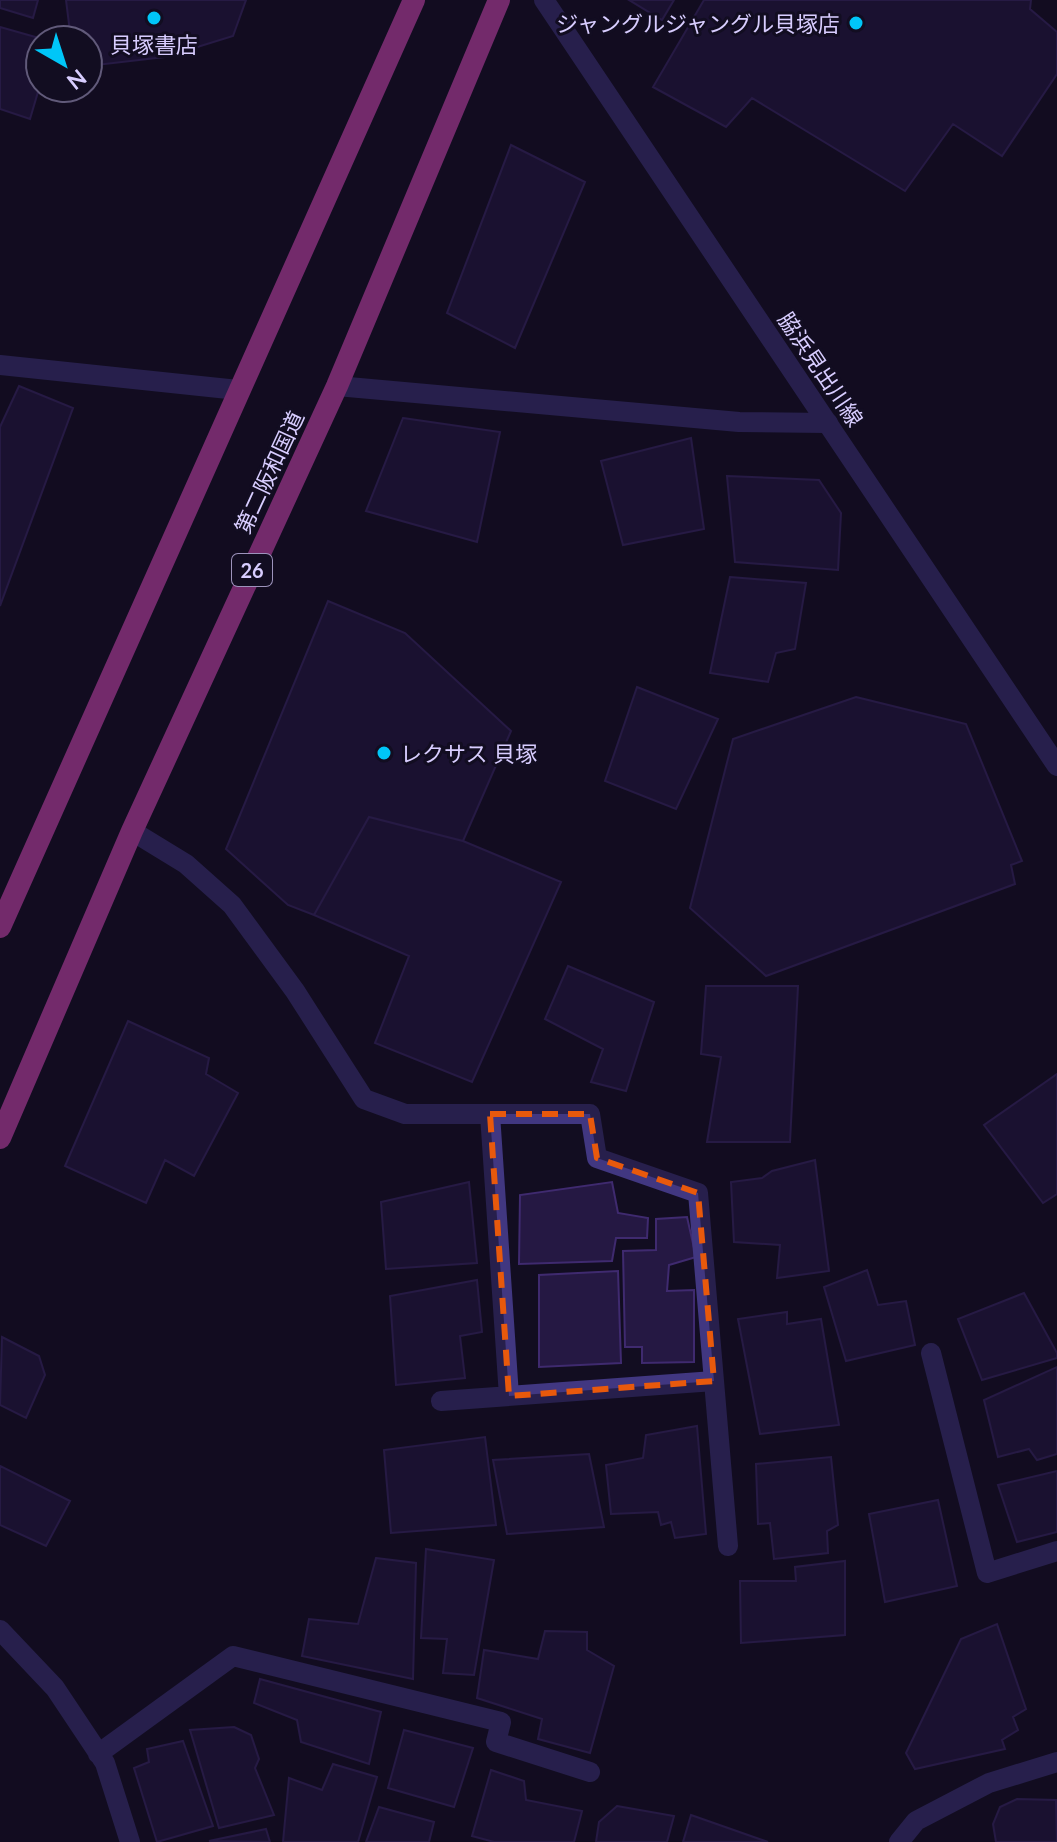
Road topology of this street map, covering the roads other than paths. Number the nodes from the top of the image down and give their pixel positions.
1 (414, 0) edge
2 (499, 0) edge
3 (544, 0) edge
4 (0, 365) edge
5 (337, 386) junction
6 (238, 390) junction
7 (828, 423) junction
8 (1057, 766) edge
9 (132, 831) junction
10 (0, 927) edge
11 (490, 1114) junction
12 (0, 1138) edge
13 (931, 1353) dead end
14 (714, 1381) junction
15 (509, 1396) junction
16 (441, 1401) dead end
17 (728, 1546) dead end
18 (1057, 1551) edge
19 (0, 1630) edge
20 (98, 1754) junction
21 (1057, 1762) edge
22 (590, 1772) dead end
23 (130, 1842) edge
24 (899, 1842) edge

1 - 6 highway
2 - 5 highway, 第二阪和国道 / 26
3 - 7 street, 脇浜見出川線
4 - 6 street
5 - 7 street
5 - 9 highway, 第二阪和国道 / 26
6 - 10 highway
7 - 8 street, 脇浜見出川線
9 - 11 street
9 - 12 highway, 第二阪和国道 / 26
11 - 14 street
11 - 15 street
13 - 18 street
14 - 15 street
14 - 17 street
15 - 16 street
19 - 20 street
20 - 22 street
20 - 23 street
21 - 24 street

